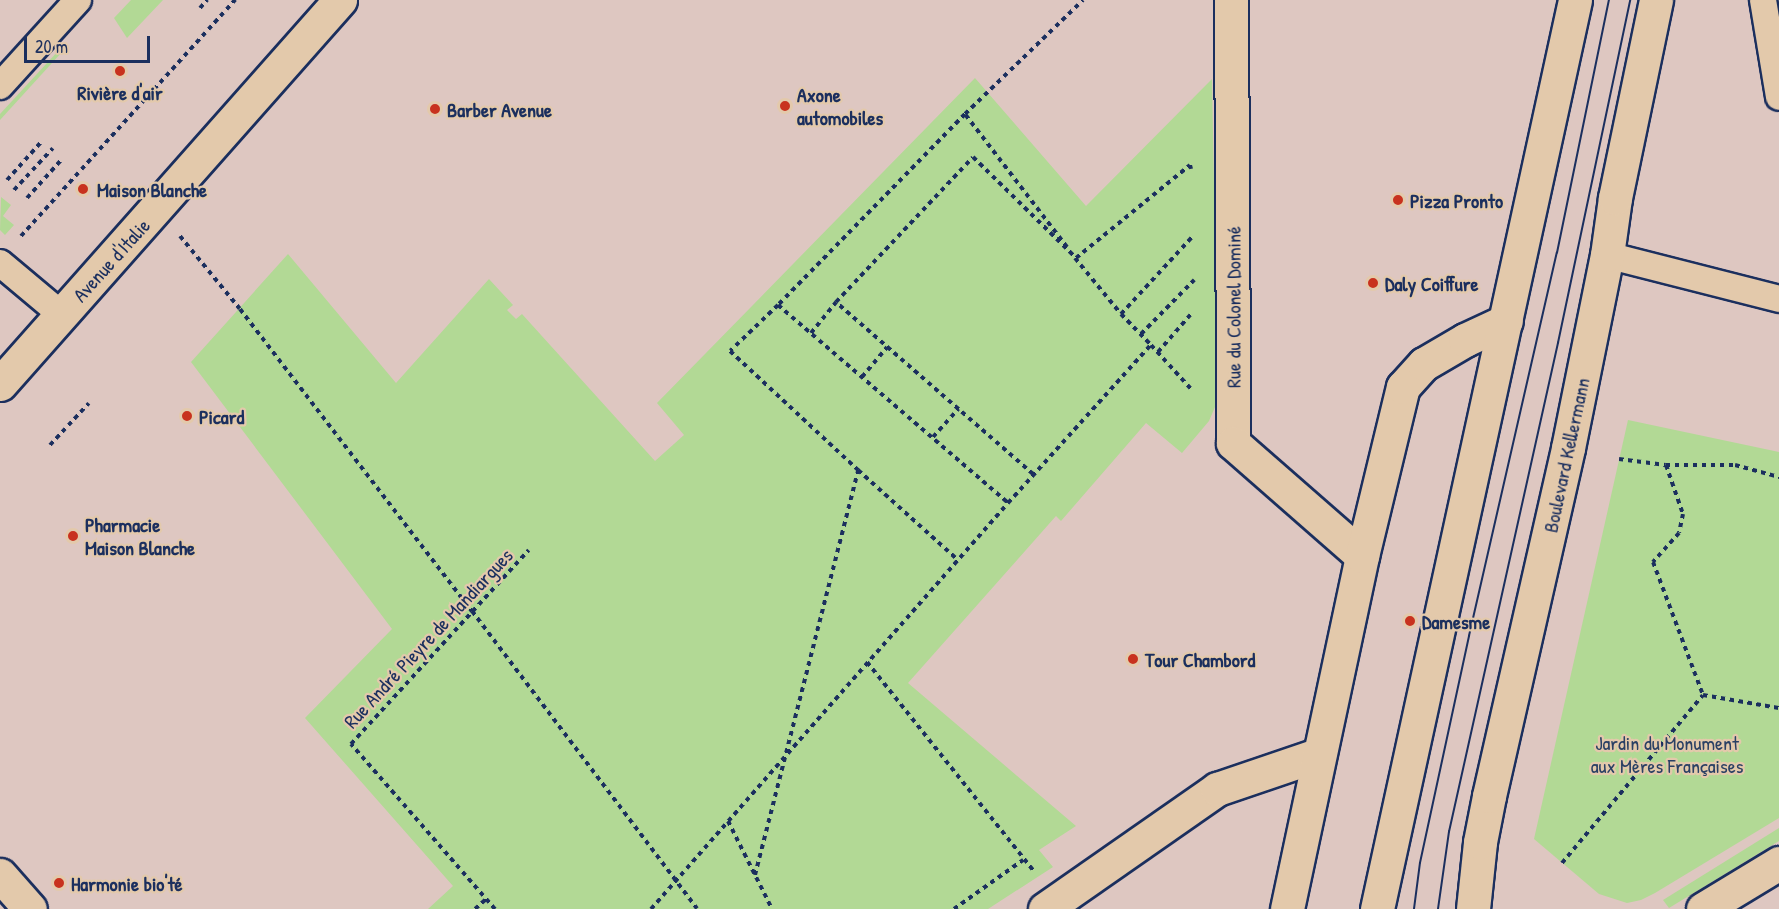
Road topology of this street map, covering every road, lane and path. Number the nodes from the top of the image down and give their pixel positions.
1 (78, 0) edge
2 (207, 0) edge
3 (236, 0) edge
4 (340, 0) edge
5 (1083, 0) edge
6 (1231, 0) edge
7 (1575, 0) edge
8 (1656, 0) edge
9 (1763, 0) edge
10 (200, 8) dead end
11 (0, 86) edge
12 (1779, 97) edge
13 (965, 114) junction
14 (42, 141) dead end
15 (53, 148) dead end
16 (62, 159) dead end
17 (1191, 175) dead end
18 (7, 180) dead end
19 (14, 190) dead end
20 (27, 198) dead end
21 (157, 207) junction
22 (1193, 227) dead end
23 (1193, 238) junction
24 (16, 241) dead end
25 (1193, 248) dead end
26 (1607, 255) junction
27 (1076, 258) junction
28 (0, 263) edge
29 (1194, 269) dead end
30 (1194, 280) junction
31 (1193, 289) dead end
32 (1779, 299) edge
33 (836, 302) junction
34 (778, 305) junction
35 (1192, 308) dead end
36 (1120, 314) junction
37 (62, 315) junction
38 (1506, 321) junction
39 (811, 333) junction
40 (1141, 334) junction
41 (1151, 345) junction
42 (887, 347) junction
43 (1158, 352) junction
44 (862, 376) junction
45 (0, 384) edge
46 (1197, 395) dead end
47 (88, 404) dead end
48 (958, 409) junction
49 (932, 438) junction
50 (50, 446) dead end
51 (1619, 459) dead end
52 (1666, 465) junction
53 (858, 470) junction
54 (1033, 474) junction
55 (1779, 477) edge
56 (1008, 502) junction
57 (529, 550) dead end
58 (1362, 556) junction
59 (958, 559) junction
60 (472, 611) junction
61 (867, 662) junction
62 (1703, 695) junction
63 (1779, 708) edge
64 (1317, 755) junction
65 (784, 757) junction
66 (728, 821) junction
67 (1023, 860) junction
68 (1562, 863) dead end
69 (1779, 863) edge
70 (0, 875) edge
71 (755, 875) junction
72 (1038, 876) dead end
73 (676, 881) junction
74 (486, 899) junction
75 (30, 909) edge
76 (475, 909) edge
77 (495, 909) edge
78 (651, 909) edge
79 (697, 909) edge
80 (772, 909) edge
81 (954, 909) edge
82 (1045, 909) edge
83 (1287, 909) edge
84 (1377, 909) edge
85 (1473, 909) edge
86 (1702, 909) edge

1 - 11 lane
2 - 10 path
3 - 24 path
4 - 21 main road, Avenue d'Italie
5 - 13 path
6 - 58 main road, Rue du Colonel Dominé
7 - 38 main road
8 - 26 main road, Boulevard Kellermann
9 - 12 lane
13 - 27 path
13 - 34 path
14 - 18 path
15 - 19 path
16 - 20 path
17 - 27 path
21 - 37 main road, Avenue d'Italie
21 - 60 path
22 - 23 path
23 - 25 path
23 - 36 path
26 - 32 lane
26 - 85 main road, Boulevard Kellermann
27 - 33 path
27 - 36 path
28 - 37 lane
29 - 30 path
30 - 31 path
30 - 40 path
33 - 39 path
33 - 42 path
34 - 39 path
34 - 53 path
35 - 43 path
36 - 40 path
37 - 45 main road, Avenue d'Italie
38 - 58 main road
38 - 84 main road
39 - 44 path
40 - 41 path
41 - 43 path
41 - 54 path
42 - 44 path
42 - 48 path
43 - 46 path
44 - 49 path
47 - 50 path
48 - 49 path
48 - 54 path
49 - 56 path
51 - 52 path
52 - 55 path
52 - 62 path
53 - 59 path
53 - 65 path
54 - 56 path
56 - 59 path
57 - 60 path, Rue André Pieyre de Mandiargues
58 - 64 main road
59 - 61 path
60 - 73 path
60 - 74 path, Rue André Pieyre de Mandiargues
61 - 65 path
61 - 67 path
62 - 63 path
62 - 68 path
64 - 82 main road
64 - 83 main road
65 - 66 path
65 - 71 path
66 - 71 path
66 - 73 path
67 - 72 path
67 - 81 path
69 - 86 main road
70 - 75 main road
71 - 80 path
73 - 78 path
73 - 79 path
74 - 76 path
74 - 77 path, Rue André Pieyre de Mandiargues

